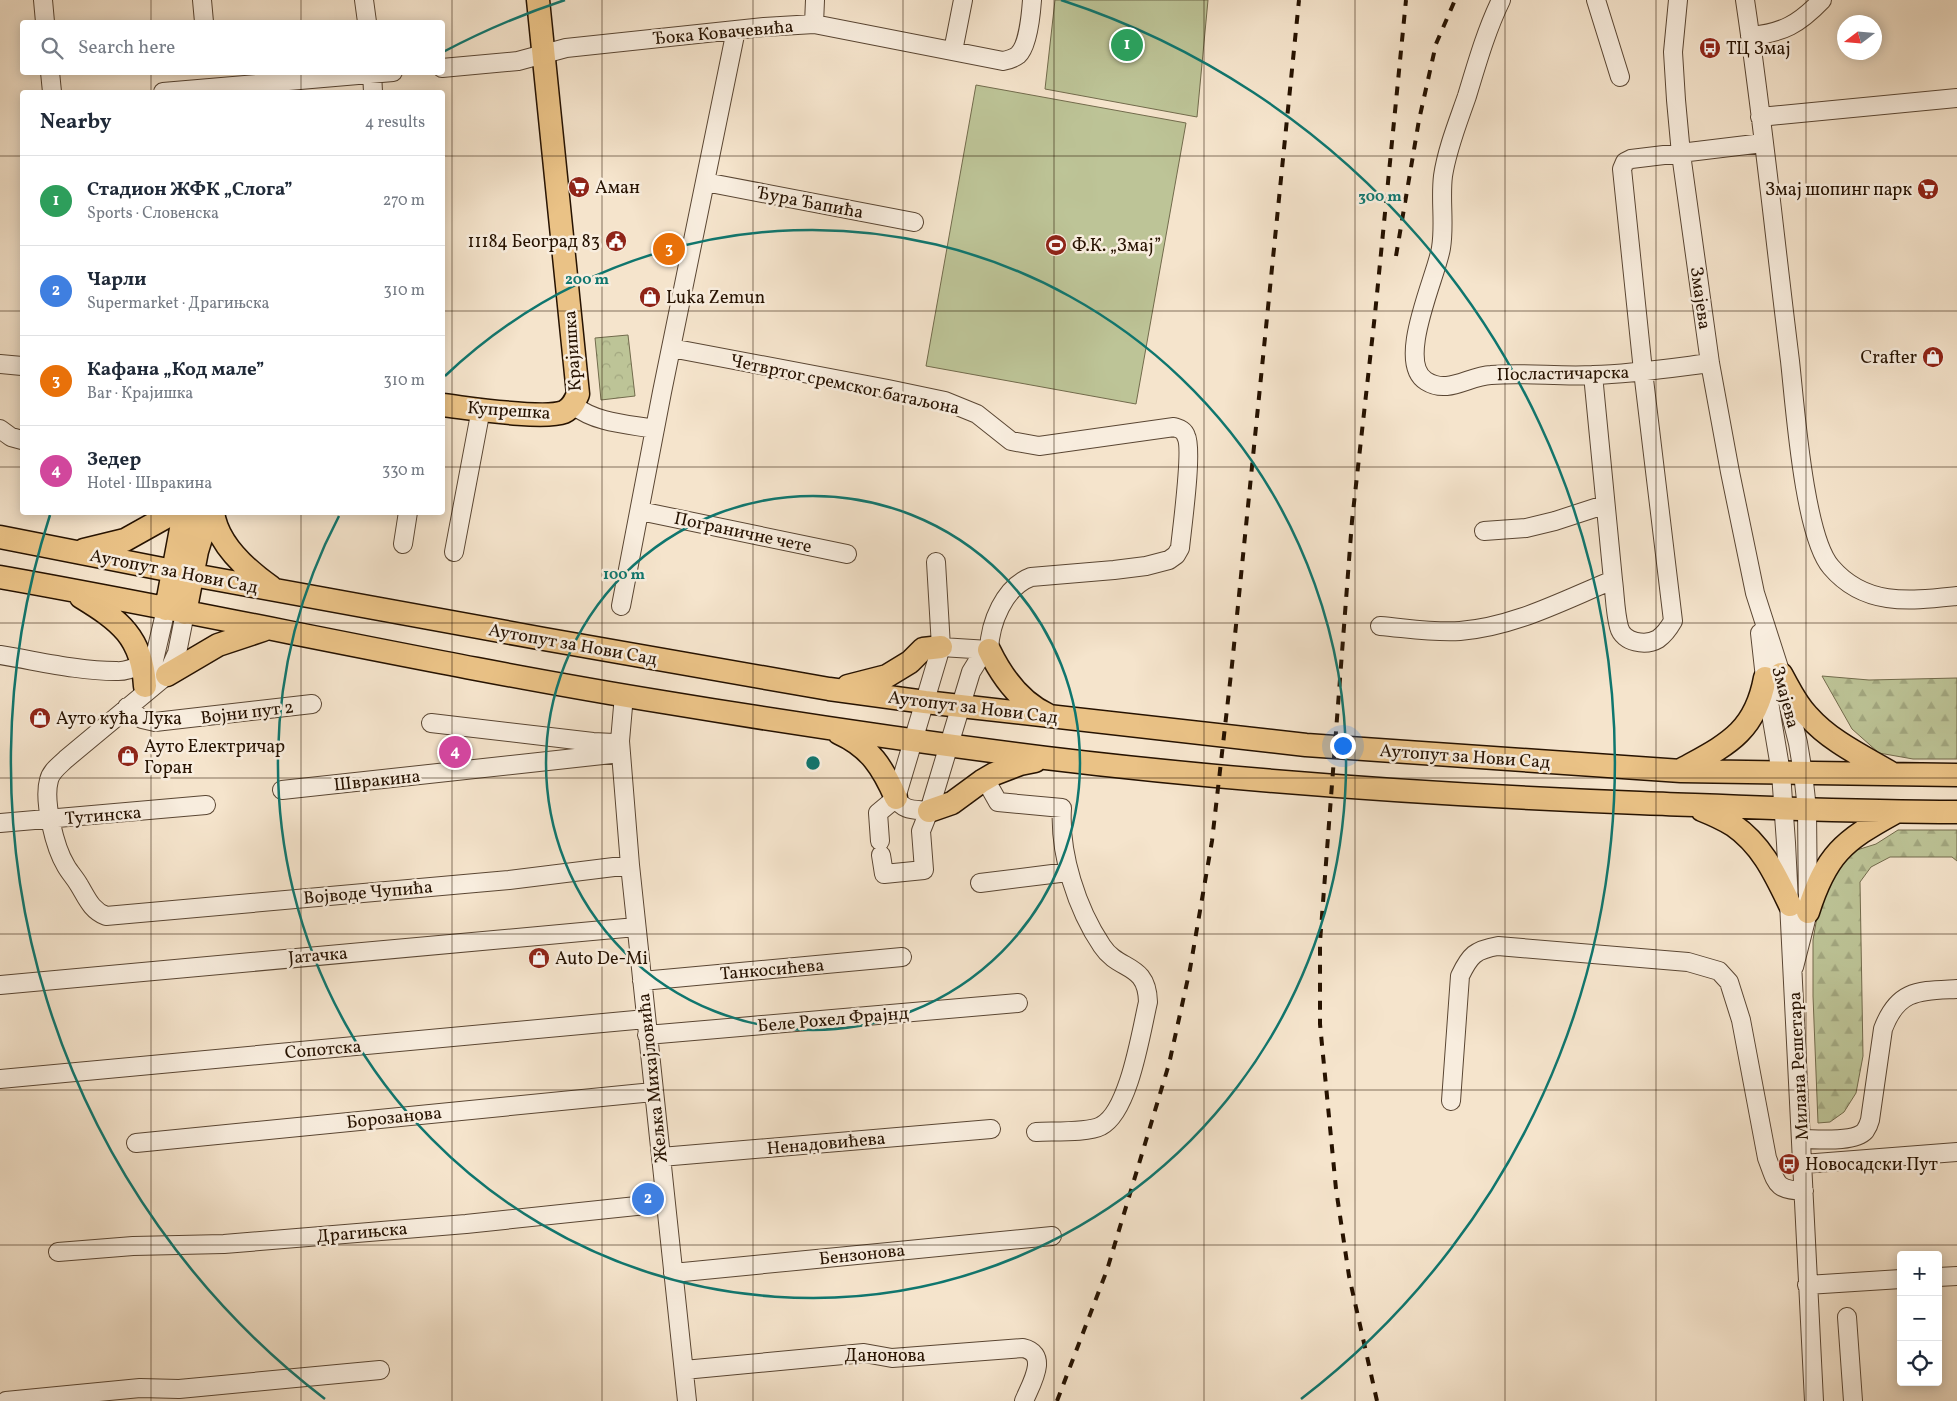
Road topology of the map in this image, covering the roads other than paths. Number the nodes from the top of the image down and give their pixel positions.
1 (43, 0) edge
2 (202, 0) edge
3 (364, 0) edge
4 (538, 0) edge
5 (814, 0) edge
6 (963, 0) edge
7 (1032, 0) edge
8 (1501, 0) edge
9 (1596, 0) edge
10 (1678, 0) edge
11 (1745, 0) edge
12 (1822, 0) edge
13 (45, 20) edge
14 (204, 20) edge
15 (367, 20) edge
16 (814, 24) junction
17 (736, 30) junction
18 (1750, 36) junction
19 (953, 51) junction
20 (543, 54) junction
21 (445, 68) edge
22 (50, 75) edge
23 (342, 75) edge
24 (372, 75) edge
25 (1620, 77) dead end
26 (209, 84) edge
27 (52, 90) edge
28 (174, 90) edge
29 (374, 90) edge
30 (1957, 98) edge
31 (1760, 117) junction
32 (1763, 144) junction
33 (1681, 154) junction
34 (705, 182) junction
35 (914, 222) dead end
36 (671, 348) junction
37 (1710, 363) junction
38 (0, 364) edge
39 (20, 366) edge
40 (1643, 371) junction
41 (1593, 375) junction
42 (445, 405) edge
43 (573, 405) junction
44 (481, 409) junction
45 (0, 429) edge
46 (655, 429) junction
47 (20, 439) edge
48 (1604, 505) junction
49 (640, 511) junction
50 (170, 515) edge
51 (185, 515) edge
52 (208, 515) edge
53 (214, 515) edge
54 (408, 515) edge
55 (1484, 531) dead end
56 (0, 537) edge
57 (403, 544) dead end
58 (73, 552) junction
59 (454, 552) dead end
60 (847, 554) dead end
61 (936, 562) dead end
62 (183, 573) junction
63 (0, 578) edge
64 (1613, 580) junction
65 (274, 589) junction
66 (70, 590) junction
67 (1957, 596) edge
68 (621, 606) dead end
69 (176, 611) junction
70 (1380, 626) dead end
71 (265, 629) junction
72 (941, 647) junction
73 (989, 650) junction
74 (0, 655) edge
75 (167, 675) junction
76 (1773, 676) junction
77 (143, 681) junction
78 (829, 688) junction
79 (624, 695) junction
80 (924, 702) junction
81 (312, 704) dead end
82 (960, 706) junction
83 (127, 707) junction
84 (1053, 717) junction
85 (431, 723) dead end
86 (829, 728) junction
87 (914, 740) junction
88 (949, 745) junction
89 (621, 747) junction
90 (1049, 758) junction
91 (1681, 770) junction
92 (1792, 773) junction
93 (1894, 774) junction
94 (1957, 775) edge
95 (985, 779) junction
96 (282, 790) dead end
97 (896, 798) junction
98 (206, 805) dead end
99 (1694, 806) junction
100 (1784, 808) junction
101 (1807, 809) junction
102 (929, 811) junction
103 (1894, 812) junction
104 (1957, 812) edge
105 (51, 820) junction
106 (0, 824) edge
107 (630, 865) junction
108 (1068, 872) junction
109 (980, 883) dead end
110 (1799, 909) junction
111 (636, 927) junction
112 (902, 957) dead end
113 (642, 981) junction
114 (0, 985) edge
115 (1957, 989) edge
116 (1018, 1003) dead end
117 (647, 1027) junction
118 (0, 1079) edge
119 (653, 1092) junction
120 (1451, 1100) dead end
121 (991, 1129) dead end
122 (1036, 1132) dead end
123 (1802, 1139) junction
124 (136, 1143) dead end
125 (1957, 1152) edge
126 (661, 1157) junction
127 (1802, 1164) junction
128 (1804, 1191) junction
129 (666, 1203) junction
130 (1052, 1236) dead end
131 (58, 1252) dead end
132 (673, 1273) junction
133 (1957, 1276) edge
134 (1942, 1277) edge
135 (1897, 1279) edge
136 (1807, 1286) junction
137 (1847, 1317) dead end
138 (380, 1370) dead end
139 (684, 1370) junction
140 (6, 1401) edge
141 (687, 1401) edge
142 (1024, 1401) edge
143 (1814, 1401) edge
144 (1854, 1401) edge

1 - 13 street
2 - 14 street
3 - 15 street
4 - 20 main road, Крајишка
5 - 16 street
6 - 19 street
7 - 19 street, Ђока Ковачевића
8 - 41 street, Посластичарска
9 - 25 street
10 - 33 street, Змајева
11 - 18 street
12 - 18 street
16 - 17 street, Ђока Ковачевића
16 - 19 street, Ђока Ковачевића
17 - 20 street, Ђока Ковачевића
17 - 34 street
18 - 31 street
20 - 21 street, Ђока Ковачевића
20 - 43 main road, Крајишка
22 - 27 street
23 - 26 street
24 - 29 street
26 - 28 street
30 - 31 street
31 - 32 street
32 - 33 street
32 - 67 street
33 - 37 street, Змајева
33 - 40 street
34 - 35 street, Ђура Ђапића
34 - 36 street
36 - 46 street
36 - 73 street, Четвртог сремског батаљона
37 - 40 street, Посластичарска
37 - 76 street, Змајева
38 - 39 street
40 - 41 street, Посластичарска
40 - 64 street
41 - 48 street
42 - 44 main road, Купрешка
43 - 44 main road, Купрешка
43 - 46 street, Крајишка
44 - 59 street
45 - 47 street
46 - 49 street
48 - 55 street
48 - 64 street
49 - 60 street, Пограничне чете
49 - 68 street
50 - 58 main road
51 - 62 main road
52 - 62 main road
53 - 65 main road
54 - 57 street
56 - 58 main road, Аутопут за Нови Сад
58 - 62 main road, Аутопут за Нови Сад
61 - 72 street
62 - 65 main road, Аутопут за Нови Сад
62 - 69 main road
63 - 66 main road
64 - 70 street
65 - 78 main road, Аутопут за Нови Сад
66 - 69 main road
66 - 77 main road
69 - 71 main road
69 - 75 street
69 - 77 street
71 - 75 main road
71 - 79 main road
72 - 73 street
72 - 78 main road
72 - 80 street
73 - 82 street
73 - 84 main road
74 - 77 street
75 - 77 street
76 - 91 main road
76 - 92 street, Змајева
76 - 93 main road
77 - 83 street
78 - 80 main road, Аутопут за Нови Сад
79 - 86 main road
79 - 89 street, Жељка Михајловића
80 - 82 main road, Аутопут за Нови Сад
80 - 87 street
81 - 83 street, Војни пут 2
82 - 84 main road, Аутопут за Нови Сад
82 - 88 street
83 - 105 street
84 - 91 main road, Аутопут за Нови Сад
85 - 89 street
86 - 87 main road
86 - 97 main road
87 - 88 main road
87 - 97 street
88 - 90 main road
88 - 102 street
89 - 96 street, Швракина
89 - 107 street, Жељка Михајловића
90 - 95 main road
90 - 99 main road
91 - 92 main road, Аутопут за Нови Сад
92 - 93 main road, Аутопут за Нови Сад
92 - 100 street, Милана Решетара
92 - 101 street, Милана Решетара
93 - 94 main road, Аутопут за Нови Сад
95 - 102 main road
95 - 108 street
97 - 102 street
97 - 102 street
98 - 105 street, Тутинска
99 - 100 main road
99 - 110 main road
100 - 101 main road
100 - 110 street, Милана Решетара
101 - 103 main road
101 - 110 street, Милана Решетара
103 - 104 main road
103 - 110 main road
105 - 106 street, Тутинска
105 - 107 street, Војводе Чупића
107 - 111 street, Жељка Михајловића
108 - 109 street
108 - 122 street
110 - 123 street, Милана Решетара
111 - 113 street, Жељка Михајловића
111 - 114 street, Јатачка
112 - 113 street, Танкосићева
113 - 117 street, Жељка Михајловића
115 - 123 street
116 - 117 street, Беле Рохел Фрајнд
117 - 118 street, Сопотска
117 - 119 street, Жељка Михајловића
119 - 124 street, Борозанова
119 - 126 street, Жељка Михајловића
120 - 128 street
121 - 126 street, Ненадовићева
123 - 127 street, Милана Решетара
125 - 127 street
126 - 129 street, Жељка Михајловића
127 - 128 street, Милана Решетара
128 - 136 street, Милана Решетара
129 - 131 street, Драгињска
129 - 132 street, Жељка Михајловића
130 - 132 street, Бензонова
132 - 139 street, Жељка Михајловића
133 - 134 street
135 - 136 street
136 - 143 street, Милана Решетара
137 - 144 street
138 - 140 street
139 - 141 street, Жељка Михајловића
139 - 142 street, Данонова

